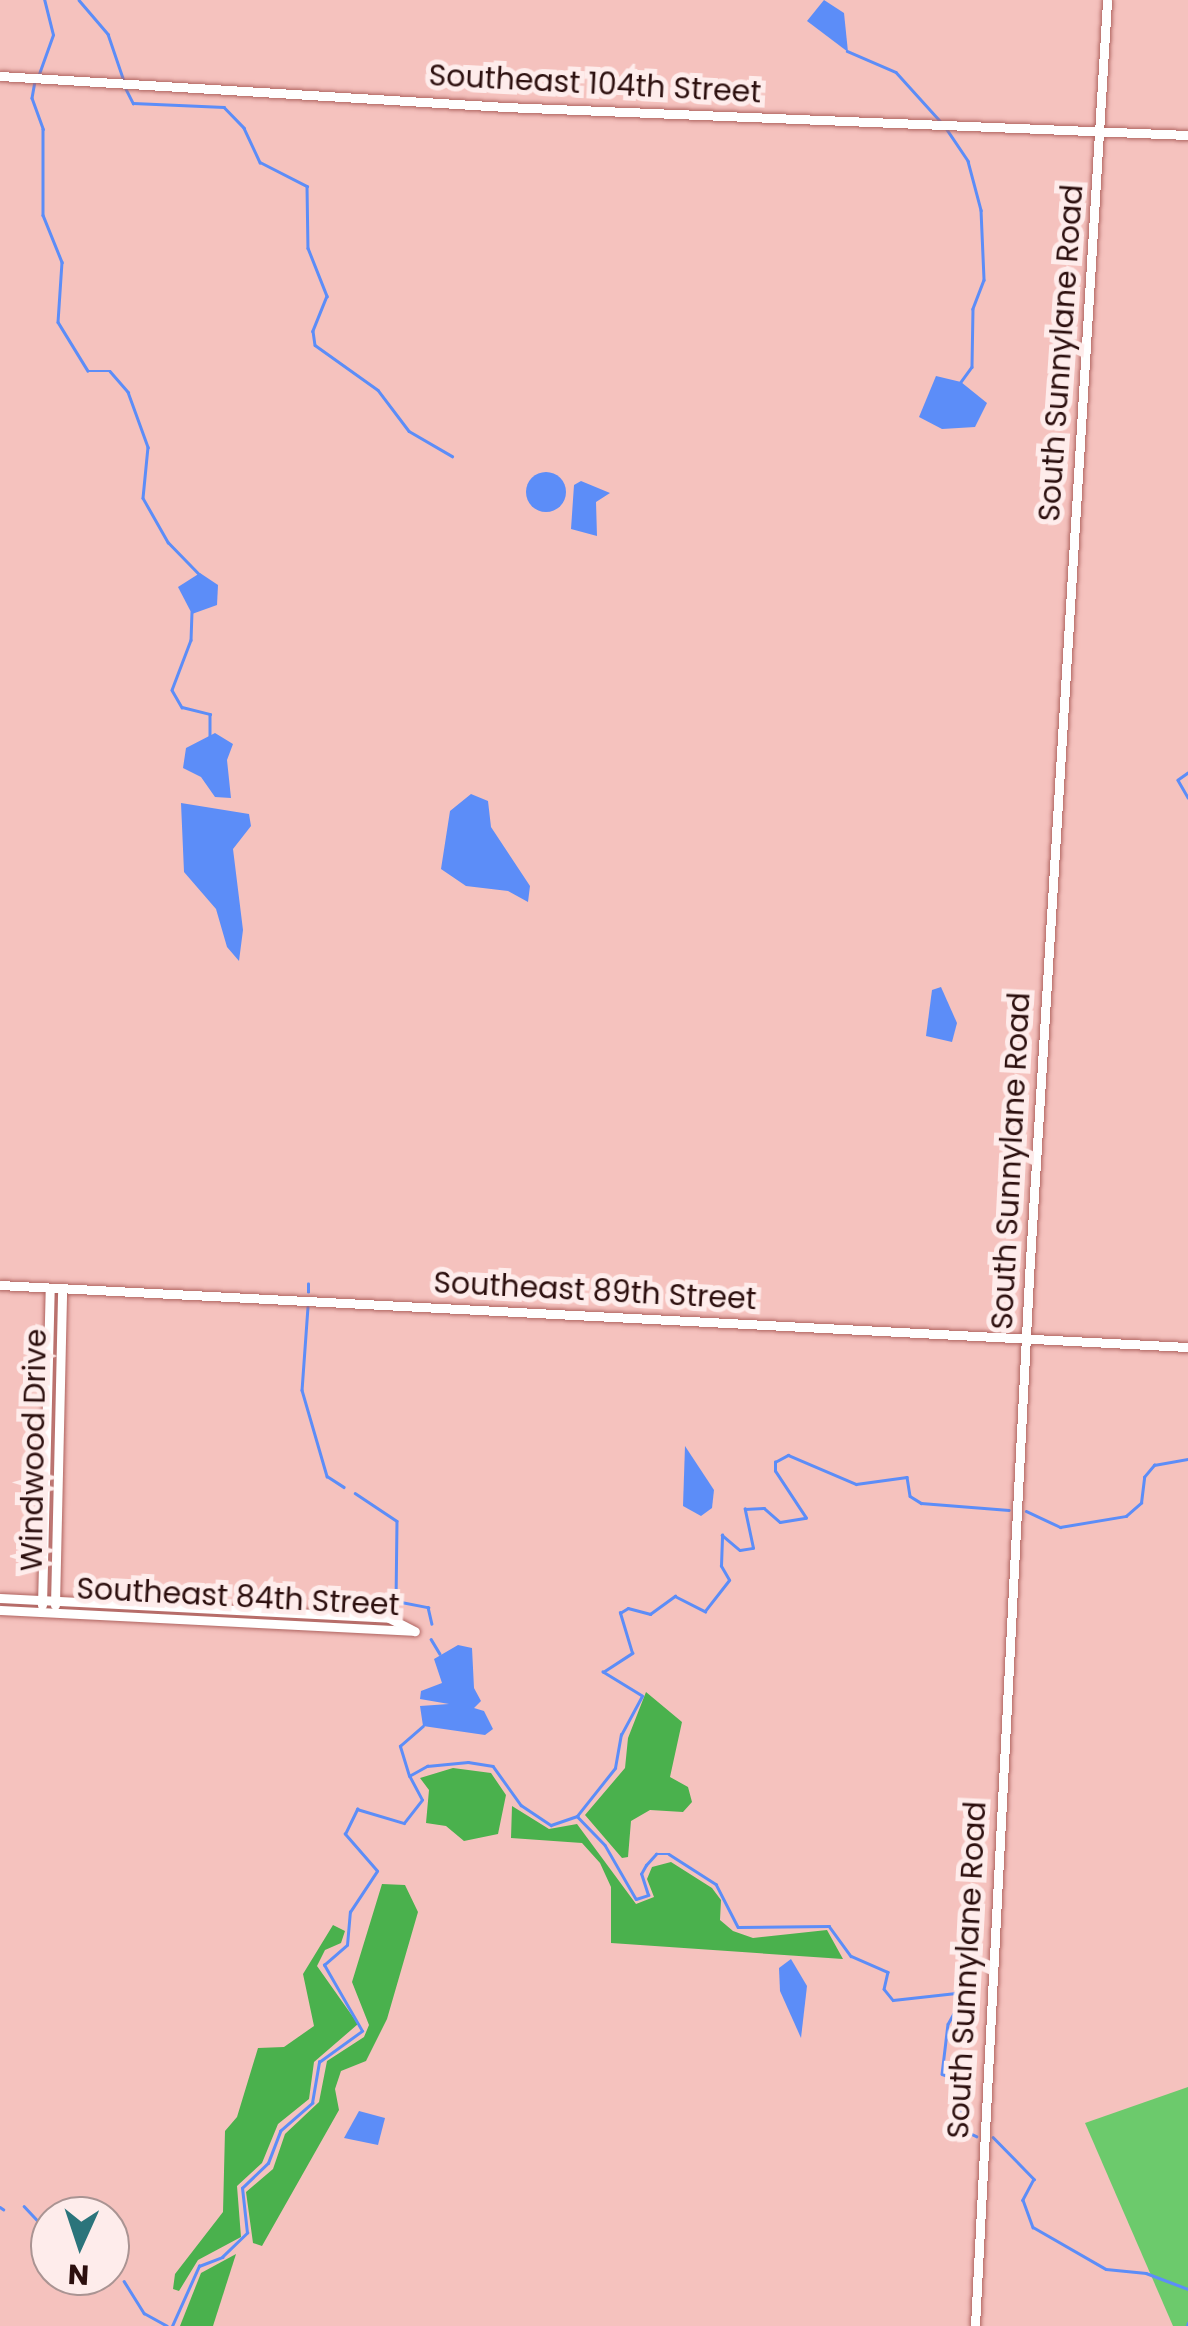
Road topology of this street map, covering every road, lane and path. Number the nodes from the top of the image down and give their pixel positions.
1 (1107, 0) edge
2 (0, 76) edge
3 (1100, 131) junction
4 (1188, 135) edge
5 (0, 1286) edge
6 (50, 1288) junction
7 (62, 1288) junction
8 (1025, 1339) junction
9 (1188, 1347) edge
10 (0, 1598) edge
11 (42, 1600) junction
12 (55, 1600) junction
13 (0, 1610) edge
14 (42, 1612) junction
15 (54, 1613) junction
16 (975, 2326) edge

1 - 3 street, South Sunnylane Road
2 - 3 street, Southeast 104th Street
3 - 4 street, Southeast 104th Street
3 - 8 street, South Sunnylane Road
5 - 6 street, Southeast 89th Street
6 - 7 street, Southeast 89th Street
6 - 11 street, Windwood Drive
7 - 8 street, Southeast 89th Street
7 - 12 street, Windwood Drive
8 - 9 street, Southeast 89th Street
8 - 16 street, South Sunnylane Road
10 - 11 street, Southeast 84th Street
11 - 12 street, Southeast 84th Street
11 - 14 street, Windwood Drive
12 - 15 street, Windwood Drive
12 - 15 street, Southeast 84th Street
13 - 14 street, Southeast 84th Street
14 - 15 street, Southeast 84th Street

